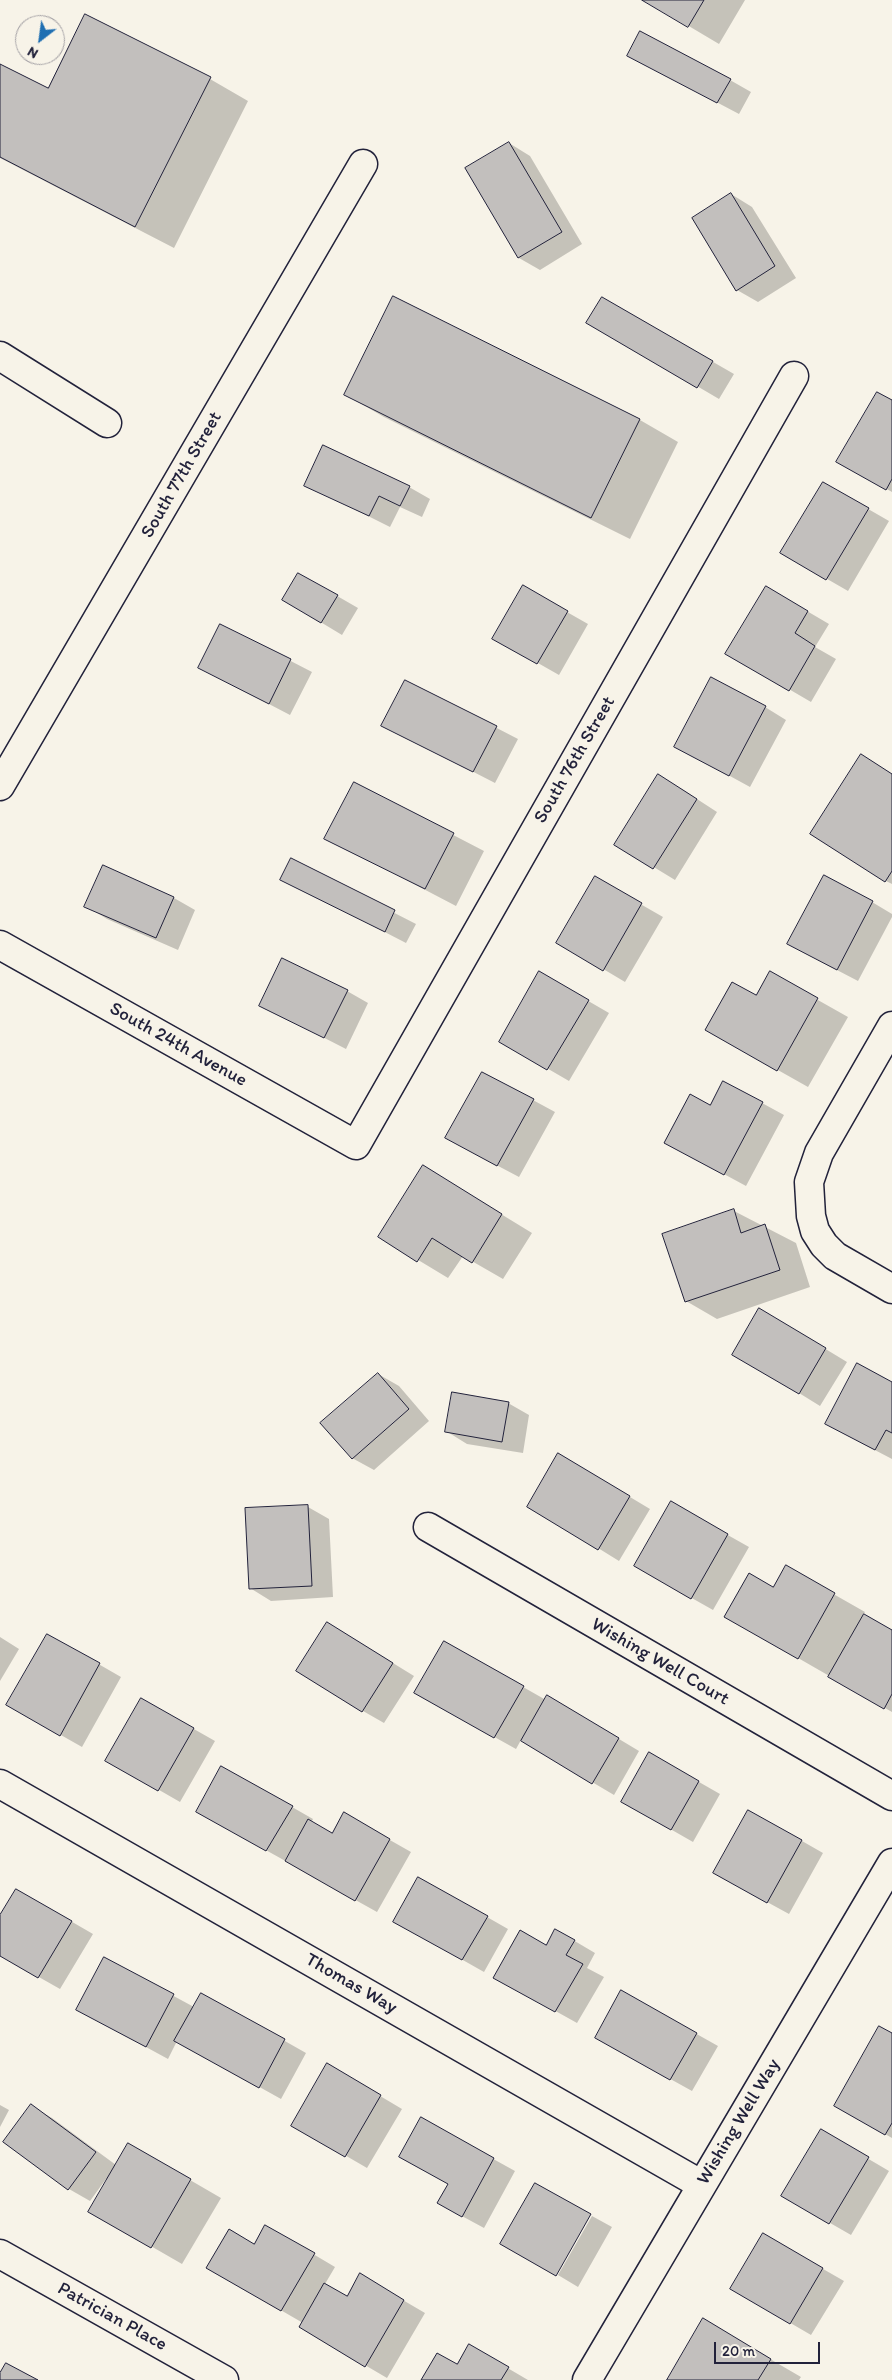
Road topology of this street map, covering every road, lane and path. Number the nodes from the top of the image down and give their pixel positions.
1 (364, 164) dead end
2 (0, 356) edge
3 (794, 376) dead end
4 (107, 423) dead end
5 (0, 786) edge
6 (0, 945) edge
7 (892, 1026) edge
8 (356, 1144) joint
9 (892, 1289) edge
10 (428, 1527) dead end
11 (0, 1784) edge
12 (892, 1796) edge
13 (892, 1863) edge
14 (702, 2185) junction
15 (0, 2254) edge
16 (224, 2380) edge
17 (587, 2380) edge

1 - 5 street, South 77th Street
2 - 4 street
3 - 8 street, South 76th Street
6 - 8 street, South 24th Avenue
7 - 9 street
10 - 12 street, Wishing Well Court
11 - 14 street, Thomas Way
13 - 14 street, Wishing Well Way
14 - 17 street, Wishing Well Way
15 - 16 street, Patrician Place

